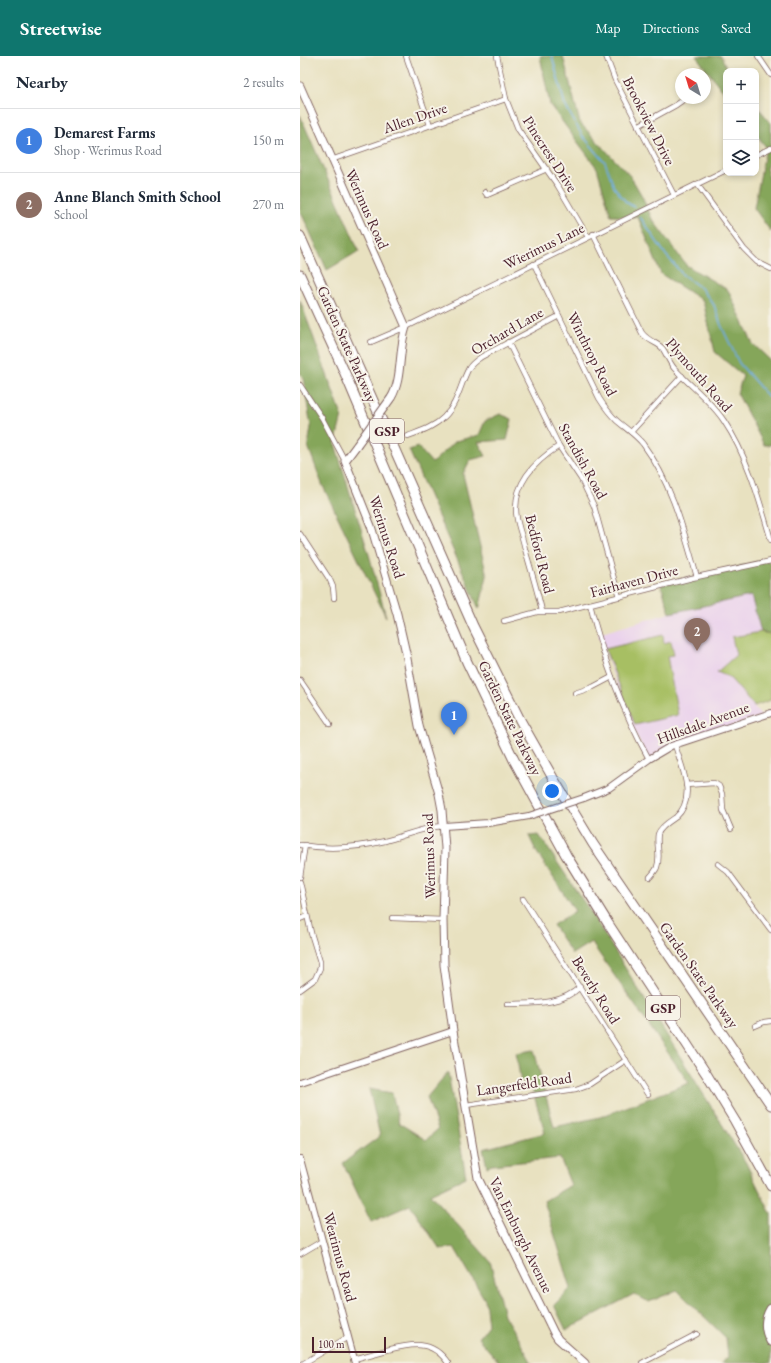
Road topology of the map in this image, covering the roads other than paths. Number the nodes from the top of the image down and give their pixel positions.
1 (406, 56) edge
2 (497, 56) edge
3 (606, 56) edge
4 (760, 57) edge
5 (771, 75) edge
6 (300, 86) edge
7 (506, 99) junction
8 (678, 104) edge
9 (430, 125) junction
10 (638, 126) junction
11 (771, 148) edge
12 (759, 154) edge
13 (332, 160) junction
14 (547, 169) junction
15 (723, 171) edge
16 (697, 184) junction
17 (486, 192) dead end
18 (674, 195) junction
19 (593, 234) junction
20 (300, 236) edge
21 (588, 237) junction
22 (534, 264) junction
23 (771, 269) edge
24 (300, 275) edge
25 (559, 316) junction
26 (406, 328) junction
27 (371, 342) dead end
28 (508, 342) junction
29 (682, 376) junction
30 (300, 385) edge
31 (631, 432) junction
32 (408, 436) dead end
33 (559, 446) junction
34 (345, 461) junction
35 (300, 534) edge
36 (771, 540) edge
37 (771, 561) edge
38 (697, 577) junction
39 (619, 597) junction
40 (334, 598) dead end
41 (590, 604) junction
42 (542, 611) junction
43 (504, 621) dead end
44 (612, 677) junction
45 (300, 680) edge
46 (575, 692) dead end
47 (771, 713) edge
48 (330, 724) dead end
49 (675, 745) junction
50 (649, 759) junction
51 (686, 785) junction
52 (444, 826) junction
53 (731, 829) dead end
54 (302, 845) edge
55 (718, 864) dead end
56 (300, 876) edge
57 (650, 877) dead end
58 (300, 882) edge
59 (523, 899) dead end
60 (307, 916) junction
61 (392, 918) dead end
62 (300, 919) edge
63 (444, 920) junction
64 (771, 930) edge
65 (580, 987) junction
66 (300, 990) edge
67 (507, 1004) dead end
68 (771, 1020) edge
69 (755, 1026) dead end
70 (453, 1031) junction
71 (626, 1060) junction
72 (300, 1082) edge
73 (648, 1095) dead end
74 (466, 1105) junction
75 (771, 1105) edge
76 (300, 1158) edge
77 (771, 1186) edge
78 (322, 1240) junction
79 (300, 1254) edge
80 (771, 1309) edge
81 (697, 1334) dead end
82 (348, 1337) junction
83 (771, 1340) edge
84 (354, 1361) edge
85 (304, 1363) edge
86 (448, 1363) edge
87 (585, 1363) edge
88 (642, 1363) edge

1 - 9 street
2 - 7 street, Pinecrest Drive
3 - 10 street, Brookview Drive
4 - 5 street
6 - 13 main road, Werimus Road
7 - 9 street, Allen Drive
7 - 14 street, Pinecrest Drive
8 - 10 street
9 - 13 street, Allen Drive
10 - 18 street, Brookview Drive
11 - 12 street
13 - 26 main road, Werimus Road
14 - 17 street
14 - 21 street, Pinecrest Drive
15 - 16 street, Wierimus Lane
16 - 18 street, Wierimus Lane
16 - 23 street
18 - 19 street, Wierimus Lane
19 - 21 street, Wierimus Lane
19 - 29 street, Plymouth Road
20 - 75 highway, Garden State Parkway / GSP
21 - 22 street, Wierimus Lane
22 - 25 street, Winthrop Road
22 - 26 street, Wierimus Lane
24 - 77 highway, Garden State Parkway / GSP
25 - 28 street, Orchard Lane
25 - 31 street, Winthrop Road
26 - 27 street, Wierimus Lane
26 - 34 main road, bridge
28 - 32 street, Orchard Lane
28 - 33 street, Standish Road
29 - 31 street
29 - 36 street, Plymouth Road
30 - 34 street
31 - 38 street, Winthrop Road
33 - 39 street, Standish Road
33 - 42 street, Bedford Road
34 - 52 main road, Werimus Road
35 - 40 street
37 - 38 street, Fairhaven Drive
38 - 39 street, Fairhaven Drive
39 - 41 street, Fairhaven Drive
41 - 42 street, Fairhaven Drive
41 - 44 street
42 - 43 street, Fairhaven Drive
44 - 46 street
44 - 50 street
45 - 48 street
47 - 49 street, Hillsdale Avenue
49 - 50 street, Hillsdale Avenue
49 - 51 street
50 - 52 street, Hillsdale Avenue, bridge
51 - 53 street
51 - 57 street
52 - 54 street
52 - 63 main road, Werimus Road
54 - 56 street
55 - 64 street
58 - 60 street
59 - 65 street, Beverly Road
60 - 62 street
60 - 66 street
61 - 63 street
63 - 70 main road, Werimus Road
65 - 67 street
65 - 71 street, Beverly Road
68 - 69 street
70 - 72 street
70 - 74 main road, Van Emburgh Avenue
71 - 73 street, Beverly Road
71 - 74 street, Langerfeld Road
74 - 87 main road, Van Emburgh Avenue
76 - 78 street, Wearimus Road
78 - 79 street
78 - 82 street, Wearimus Road
80 - 83 highway
81 - 88 street
82 - 84 street, Wearimus Road
82 - 85 street
84 - 86 street

